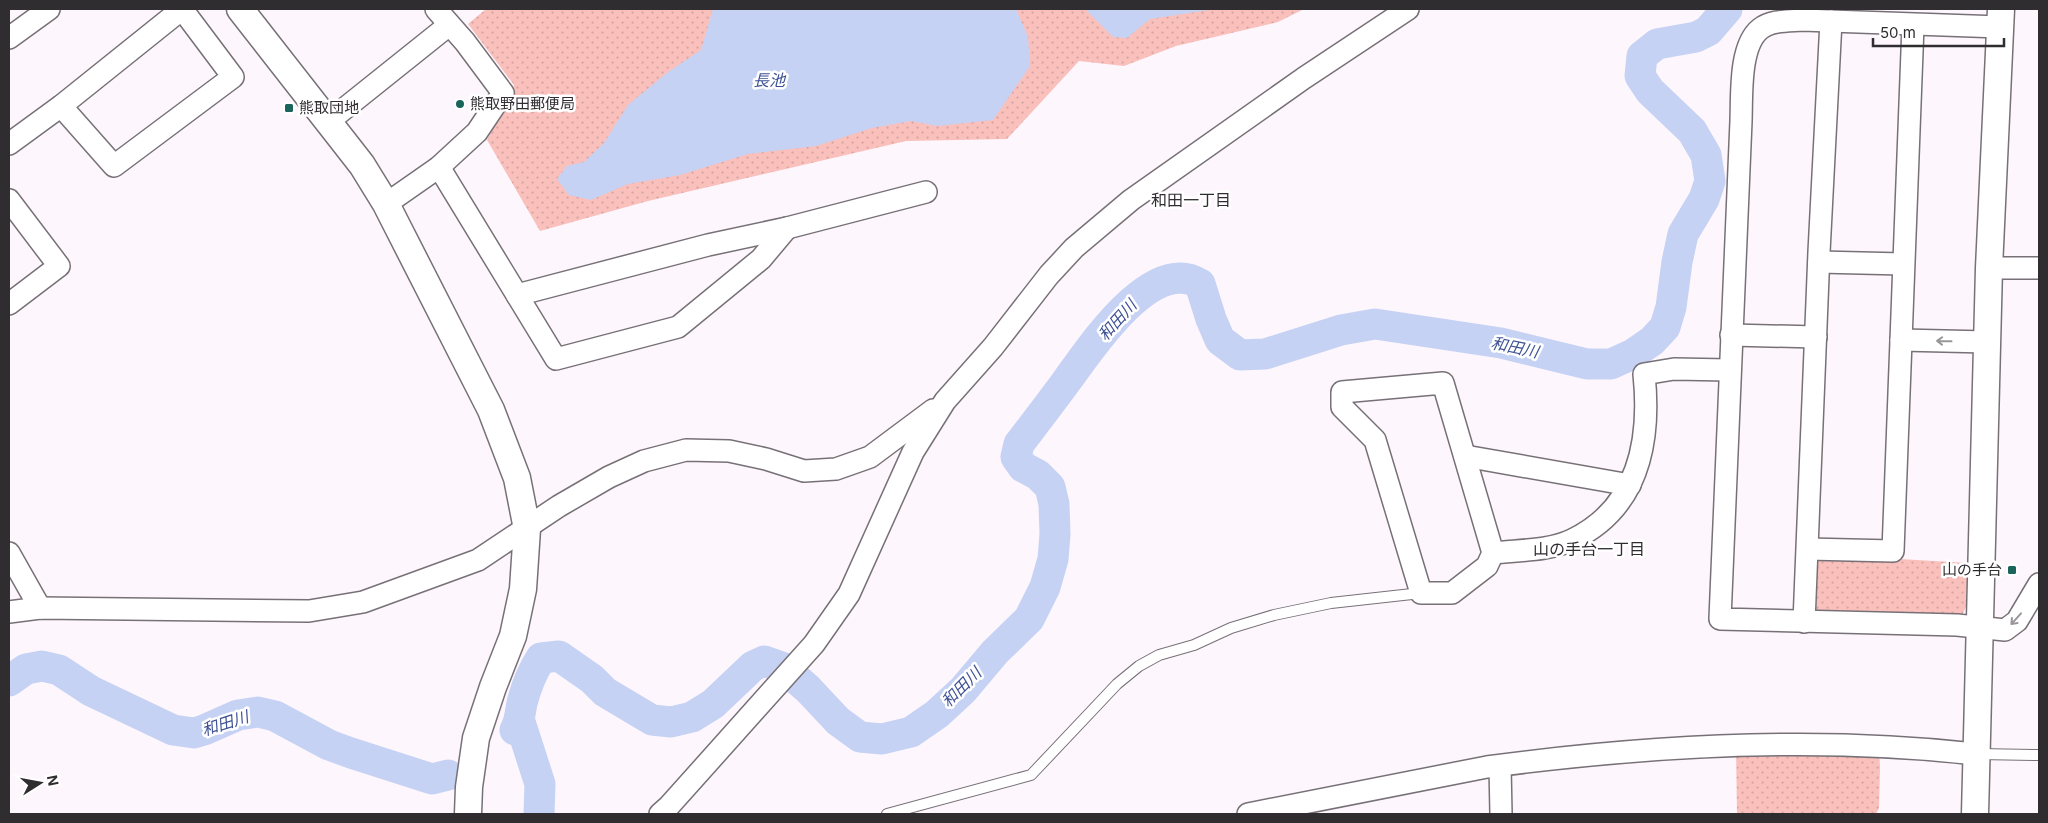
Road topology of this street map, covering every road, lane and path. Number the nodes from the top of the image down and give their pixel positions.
1 (49, 9) edge
2 (182, 9) edge
3 (240, 9) edge
4 (1408, 9) edge
5 (442, 17) edge
6 (2000, 18) edge
7 (1831, 21) junction
8 (1914, 25) junction
9 (9, 38) edge
10 (61, 106) junction
11 (329, 121) junction
12 (9, 144) edge
13 (439, 167) junction
14 (926, 192) dead end
15 (9, 200) edge
16 (386, 204) junction
17 (787, 228) junction
18 (1819, 262) junction
19 (1904, 264) junction
20 (1989, 268) junction
21 (2039, 268) edge
22 (517, 295) junction
23 (9, 304) edge
24 (1732, 335) junction
25 (1816, 338) junction
26 (1900, 340) junction
27 (1987, 342) junction
28 (1729, 370) junction
29 (945, 401) junction
30 (1465, 456) junction
31 (1630, 485) junction
32 (527, 528) junction
33 (1808, 549) junction
34 (9, 553) edge
35 (1493, 553) junction
36 (2039, 584) edge
37 (1421, 593) junction
38 (40, 608) junction
39 (9, 612) edge
40 (1804, 622) junction
41 (1979, 627) junction
42 (1975, 754) junction
43 (2039, 755) edge
44 (1500, 766) junction
45 (468, 814) edge
46 (660, 814) edge
47 (887, 814) edge
48 (1248, 814) edge
49 (1501, 814) edge
50 (1975, 814) edge

1 - 9 street
2 - 10 street
2 - 10 street
3 - 11 street
4 - 29 street
5 - 11 street
5 - 13 street
6 - 8 street
6 - 20 street
7 - 8 street
7 - 18 street
7 - 24 street
8 - 19 street
10 - 12 street
11 - 16 street
13 - 16 street
13 - 22 street
14 - 17 street
15 - 23 street
16 - 32 street
17 - 22 street
17 - 22 street
18 - 19 street
18 - 25 street
19 - 26 street
20 - 21 street
20 - 27 street
24 - 25 street
24 - 28 street
25 - 33 street
27 -> 26 street
26 - 33 street
27 - 41 street
28 - 31 street
28 - 40 street
29 - 32 street
29 - 46 street
30 - 31 street
30 - 35 street
30 - 37 street
31 - 35 street
32 - 38 street
32 - 45 street
33 - 40 street
34 - 38 street
35 - 37 street
36 -> 41 street
37 - 47 lane
38 - 39 street
40 - 41 street
41 - 42 street
42 - 43 lane
42 - 44 street
42 - 50 street
44 - 48 street
44 - 49 street

